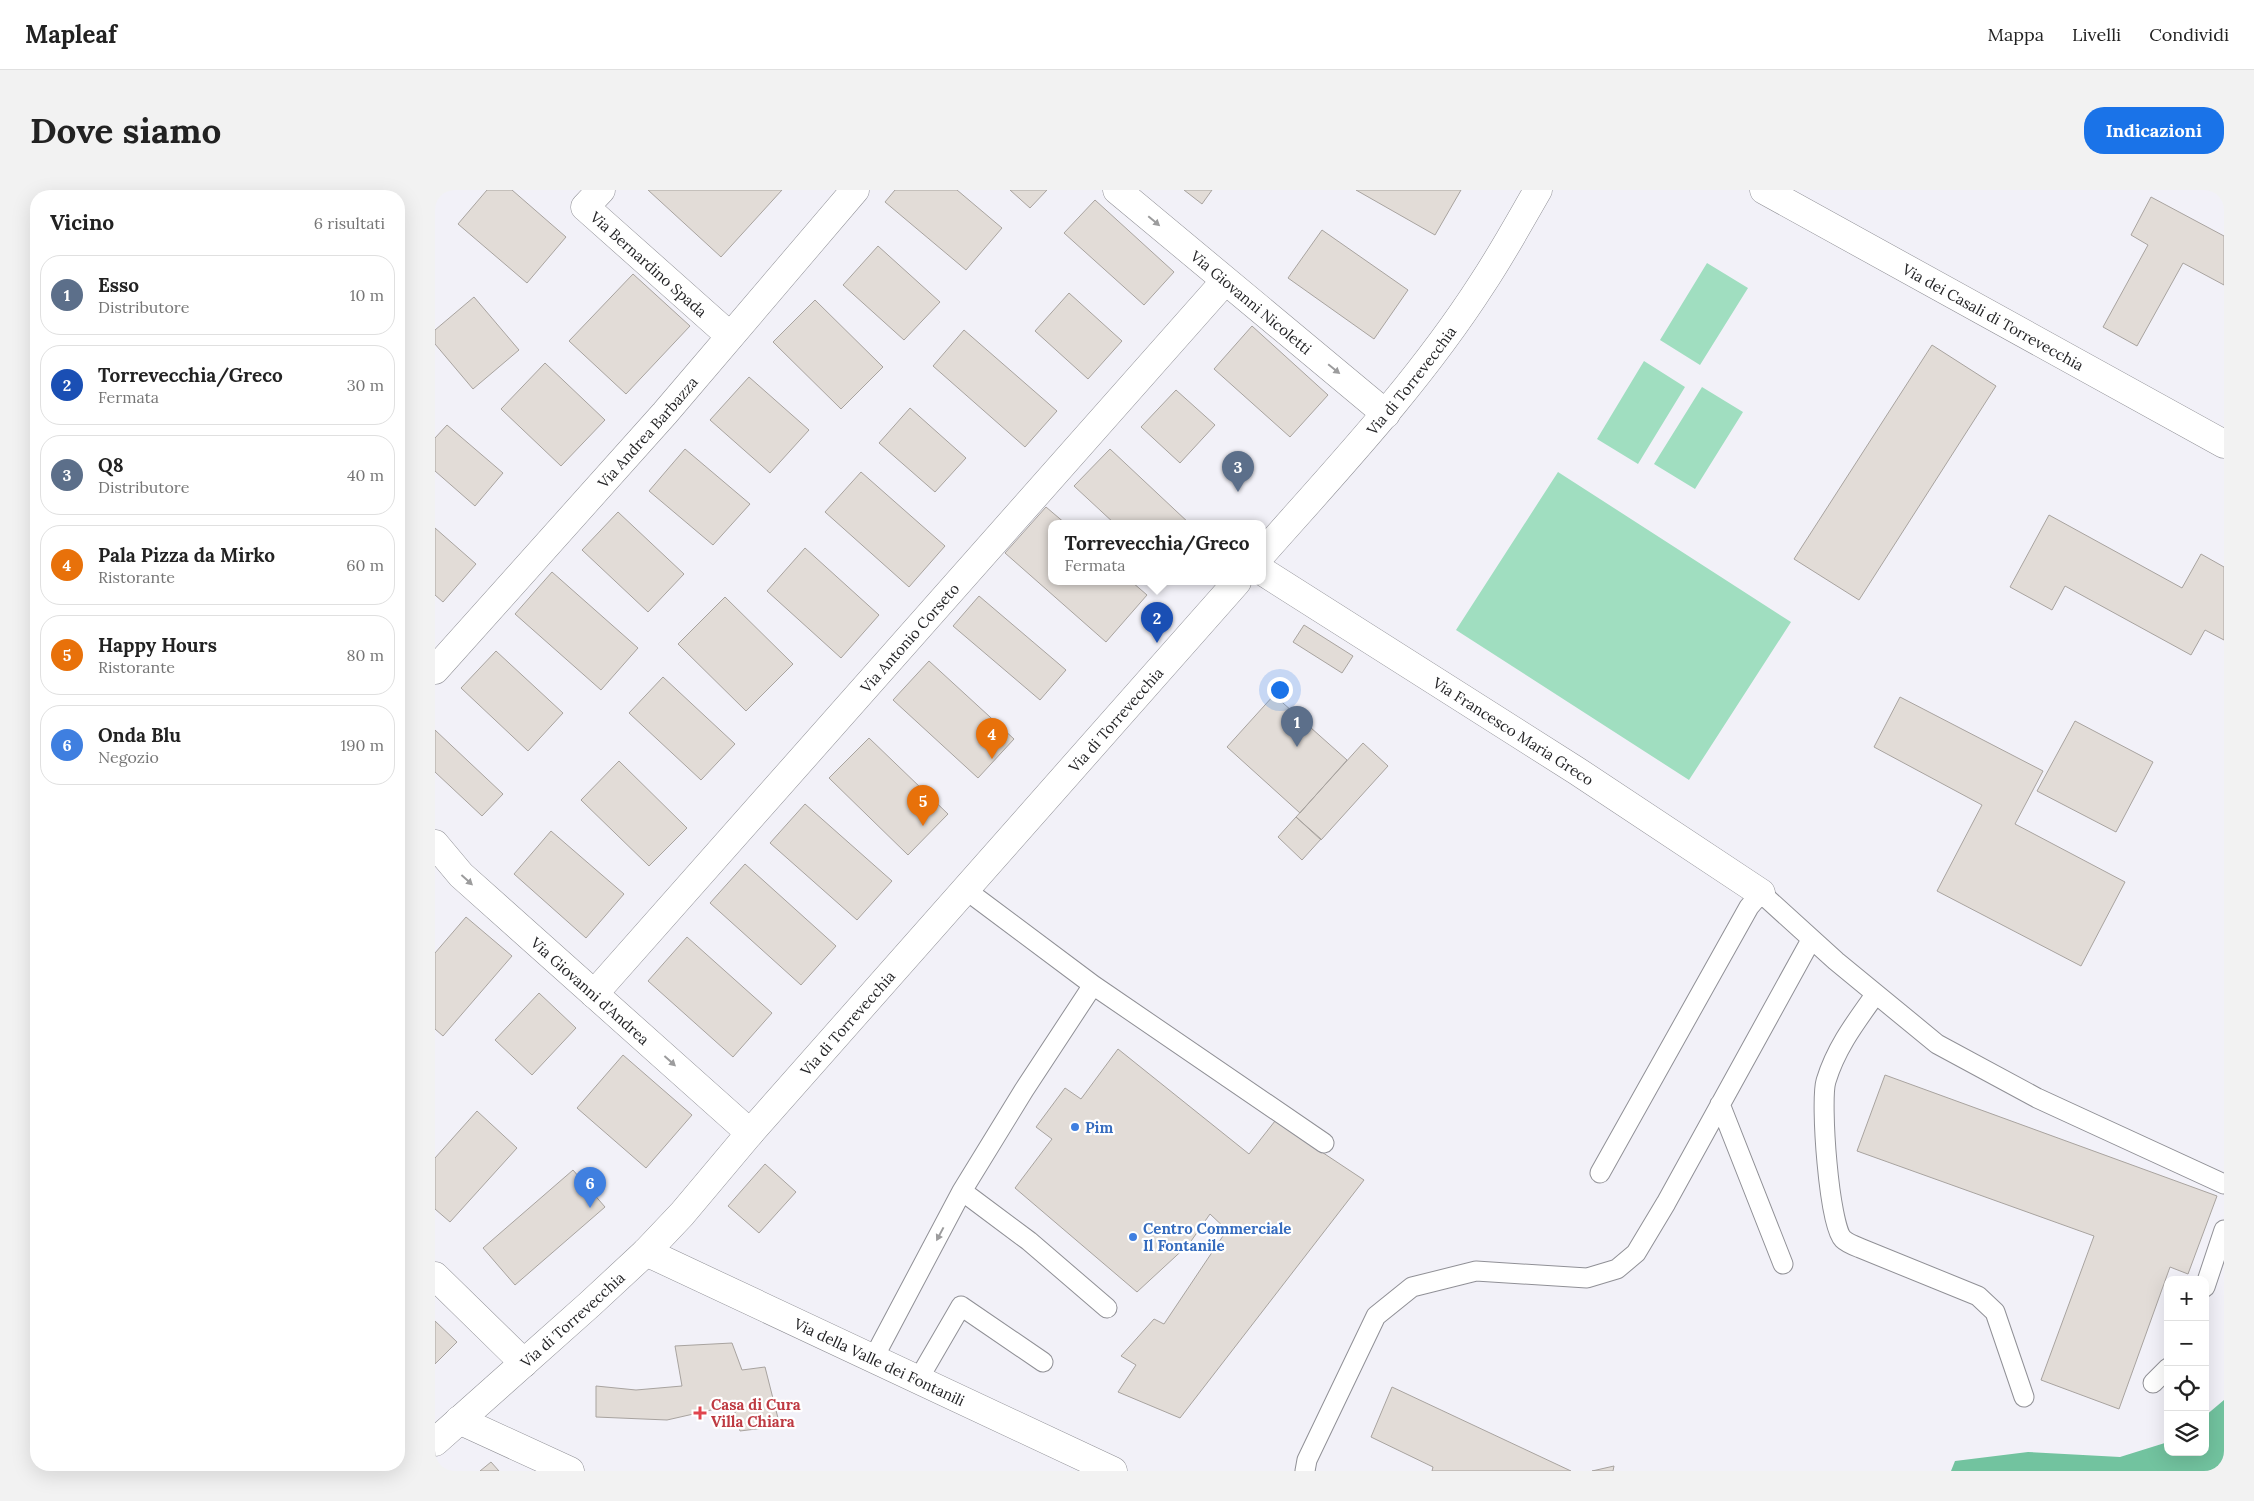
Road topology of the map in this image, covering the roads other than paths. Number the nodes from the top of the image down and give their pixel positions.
1 (601, 190) edge
2 (855, 190) edge
3 (1117, 190) edge
4 (1538, 190) edge
5 (1765, 190) edge
6 (1225, 281) junction
7 (730, 336) junction
8 (1385, 414) junction
9 (2224, 444) edge
10 (1266, 549) edge
11 (1266, 574) edge
12 (1234, 585) edge
13 (435, 670) edge
14 (435, 844) edge
15 (966, 890) junction
16 (1761, 893) junction
17 (1811, 940) junction
18 (1093, 985) junction
19 (594, 994) junction
20 (1875, 995) junction
21 (1720, 1104) junction
22 (750, 1133) junction
23 (1324, 1143) dead end
24 (1599, 1173) dead end
25 (2224, 1184) edge
26 (962, 1191) junction
27 (2224, 1230) edge
28 (646, 1252) junction
29 (1783, 1264) dead end
30 (435, 1276) edge
31 (2209, 1276) edge
32 (1107, 1308) dead end
33 (873, 1359) junction
34 (1043, 1362) dead end
35 (525, 1363) junction
36 (2164, 1372) edge
37 (918, 1380) junction
38 (2153, 1383) dead end
39 (2024, 1397) dead end
40 (459, 1420) junction
41 (435, 1442) edge
42 (570, 1471) edge
43 (1113, 1471) edge
44 (1305, 1471) edge

1 - 7 street, Via Bernardino Spada
2 - 7 street, Via Andrea Barbazza
3 -> 6 street, Via Giovanni Nicoletti
4 - 8 street, Via di Torrevecchia
5 - 9 street, Via dei Casali di Torrevecchia
6 -> 8 street, Via Giovanni Nicoletti
6 - 19 street, Via Antonio Corseto
7 - 13 street, Via Andrea Barbazza
8 - 10 street, Via di Torrevecchia
11 - 16 street, Via Francesco Maria Greco
12 - 15 street, Via di Torrevecchia
14 -> 19 street, Via Giovanni d'Andrea
15 - 18 lane
15 - 22 street, Via di Torrevecchia
16 - 17 lane
16 - 24 lane
17 - 20 lane
17 - 21 lane
18 - 23 lane
18 - 26 lane
19 -> 22 street, Via Giovanni d'Andrea
20 - 25 lane
20 - 39 lane
21 - 29 lane
21 - 44 lane
22 - 28 street, Via di Torrevecchia
26 - 32 lane
26 -> 33 lane
27 - 31 lane
28 - 33 street, Via della Valle dei Fontanili
28 - 35 street, Via di Torrevecchia
30 - 35 street
33 - 37 street, Via della Valle dei Fontanili
34 - 37 lane
35 - 40 street, Via di Torrevecchia
36 - 38 lane
37 - 43 street, Via della Valle dei Fontanili
40 - 41 street, Via di Torrevecchia
40 - 42 street

